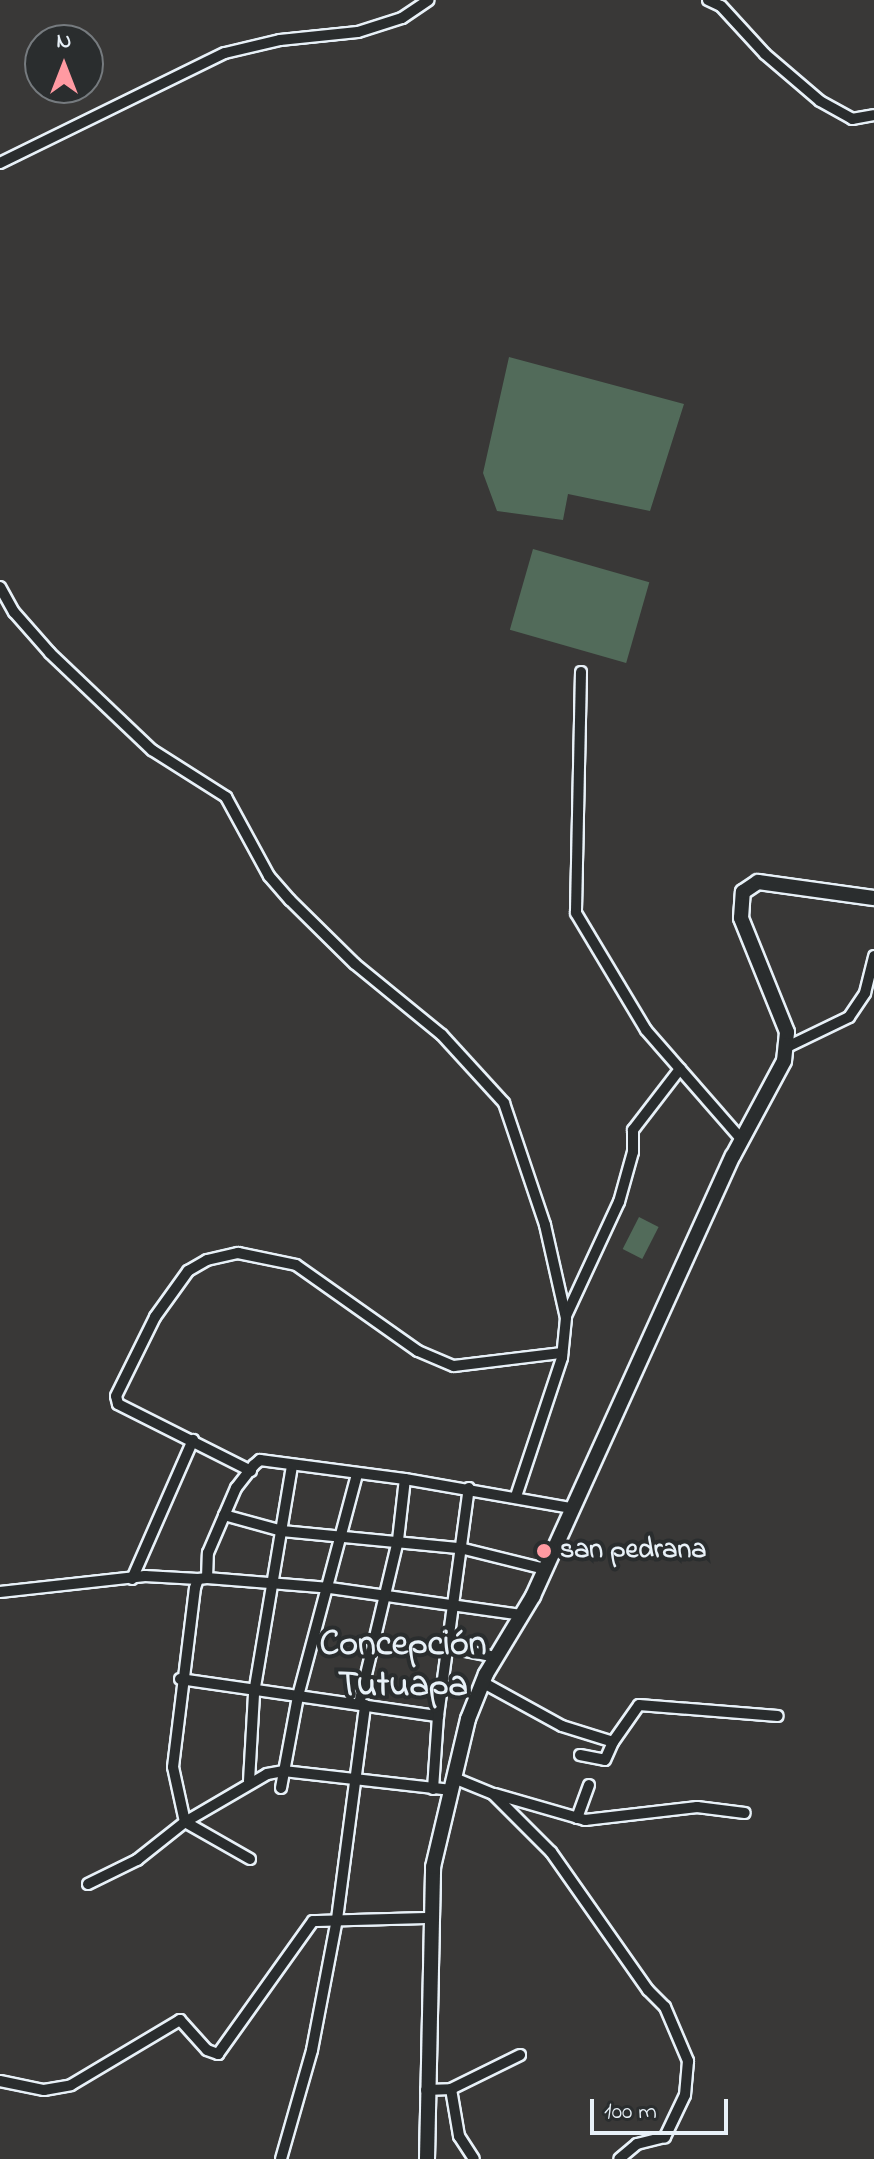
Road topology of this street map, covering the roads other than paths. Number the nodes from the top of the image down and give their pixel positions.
1 (429, 0) edge
2 (708, 0) edge
3 (874, 115) edge
4 (0, 163) edge
5 (0, 587) edge
6 (581, 672) dead end
7 (874, 898) edge
8 (874, 956) edge
9 (787, 1047) junction
10 (680, 1069) junction
11 (742, 1140) junction
12 (566, 1318) junction
13 (562, 1353) junction
14 (193, 1440) junction
15 (292, 1466) junction
16 (251, 1471) junction
17 (357, 1475) junction
18 (405, 1479) junction
19 (469, 1488) junction
20 (516, 1496) junction
21 (571, 1508) junction
22 (224, 1515) junction
23 (282, 1531) junction
24 (343, 1534) junction
25 (398, 1540) junction
26 (460, 1548) junction
27 (545, 1569) junction
28 (202, 1578) junction
29 (132, 1579) junction
30 (274, 1582) junction
31 (330, 1588) junction
32 (0, 1592) edge
33 (385, 1595) junction
34 (452, 1605) junction
35 (521, 1615) junction
36 (446, 1647) junction
37 (495, 1657) junction
38 (180, 1679) junction
39 (482, 1682) junction
40 (254, 1693) junction
41 (298, 1696) junction
42 (362, 1704) junction
43 (438, 1716) junction
44 (778, 1716) dead end
45 (613, 1742) junction
46 (580, 1755) dead end
47 (284, 1771) junction
48 (353, 1779) junction
49 (249, 1781) junction
50 (453, 1784) junction
51 (589, 1785) dead end
52 (281, 1788) dead end
53 (433, 1789) junction
54 (493, 1794) junction
55 (745, 1813) dead end
56 (577, 1818) junction
57 (185, 1822) junction
58 (250, 1859) dead end
59 (88, 1884) dead end
60 (430, 1918) junction
61 (337, 1919) junction
62 (520, 2055) dead end
63 (0, 2081) edge
64 (451, 2089) junction
65 (426, 2090) junction
66 (281, 2159) edge
67 (427, 2159) edge
68 (474, 2159) edge
69 (619, 2159) edge

1 - 4 street
2 - 3 street
5 - 12 street
6 - 10 street
7 - 9 street
8 - 9 street
9 - 11 street
10 - 11 street
10 - 12 street
11 - 21 street
12 - 13 street
13 - 14 street
13 - 20 street
14 - 16 street
14 - 29 street
15 - 16 street
15 - 17 street
15 - 23 street
16 - 22 street
17 - 18 street
17 - 24 street
18 - 19 street
18 - 25 street
19 - 20 street
19 - 26 street
20 - 21 street
21 - 27 street
22 - 23 street
22 - 28 street
23 - 24 street
23 - 30 street
24 - 25 street
24 - 31 street
25 - 26 street
25 - 33 street
26 - 27 street
26 - 34 street
27 - 35 street
28 - 29 street
28 - 30 street
28 - 38 street
29 - 32 street
30 - 31 street
30 - 40 street
31 - 33 street
31 - 41 street
33 - 34 street
33 - 42 street
34 - 35 street
34 - 36 street
35 - 37 street
36 - 37 street
36 - 43 street
37 - 39 street
38 - 40 street
38 - 57 street
39 - 45 street
39 - 50 street
40 - 41 street
40 - 49 street
41 - 42 street
41 - 47 street
42 - 43 street
42 - 48 street
43 - 53 street
44 - 45 street
45 - 46 street
47 - 48 street
47 - 49 street
47 - 52 street
48 - 53 street
48 - 61 street
49 - 57 street
50 - 53 street
50 - 54 street
50 - 60 street
51 - 56 street
54 - 56 street
54 - 69 street
55 - 56 street
57 - 58 street
57 - 59 street
60 - 61 street
60 - 65 street
61 - 63 street
61 - 66 street
62 - 64 street
64 - 65 street
64 - 68 street
65 - 67 street

